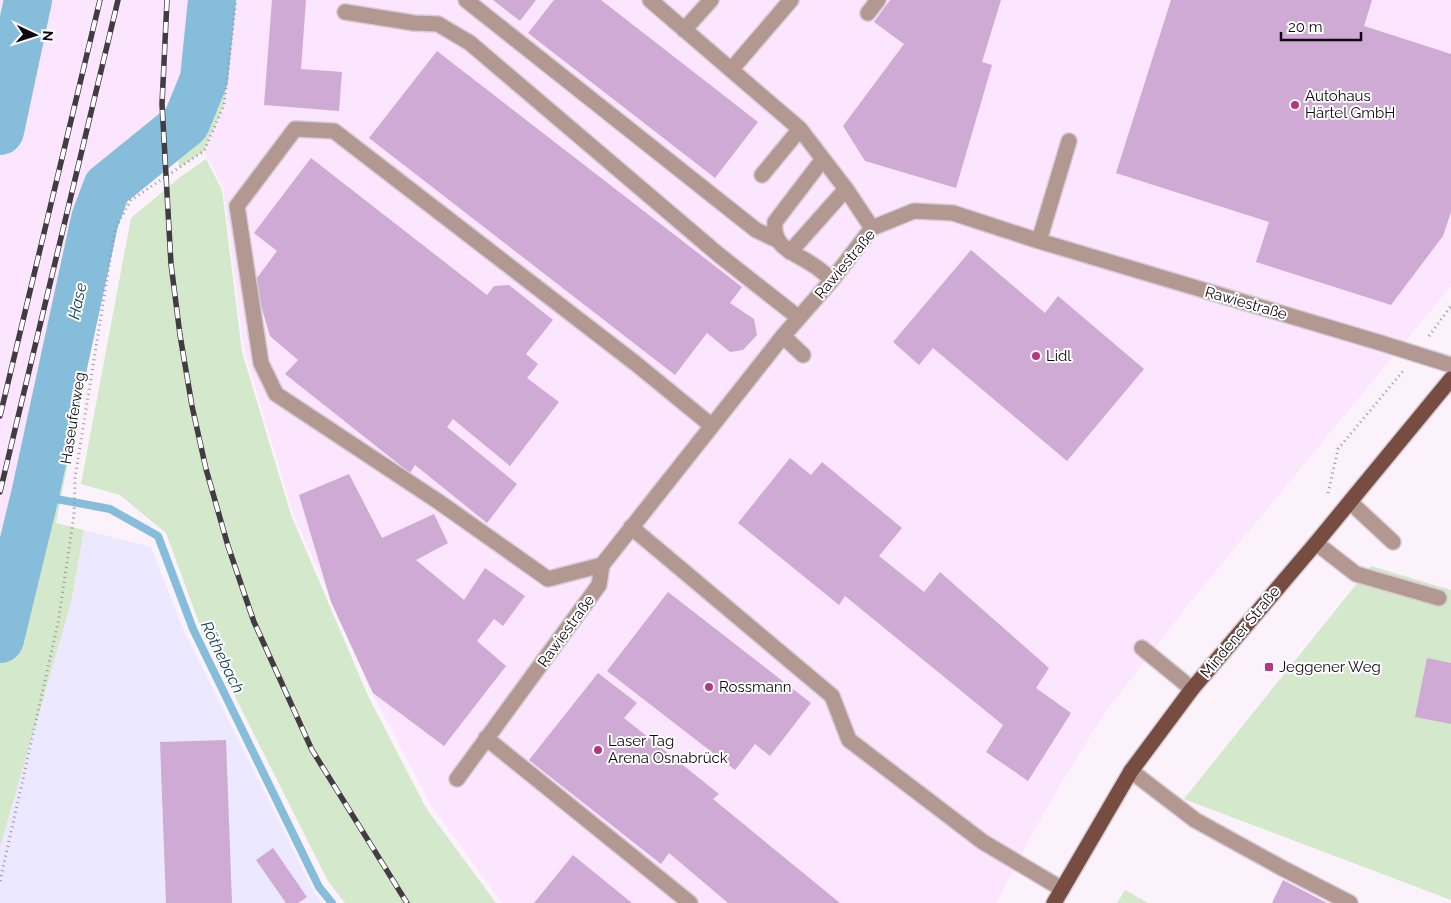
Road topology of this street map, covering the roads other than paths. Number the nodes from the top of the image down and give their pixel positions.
1 (466, 0) edge
2 (650, 0) edge
3 (711, 0) edge
4 (791, 0) edge
5 (878, 0) edge
6 (345, 12) dead end
7 (868, 13) dead end
8 (684, 30) junction
9 (731, 70) junction
10 (800, 129) junction
11 (1069, 141) dead end
12 (823, 159) junction
13 (762, 175) dead end
14 (846, 189) junction
15 (872, 228) junction
16 (777, 240) junction
17 (1040, 241) junction
18 (790, 252) junction
19 (832, 280) junction
20 (799, 318) junction
21 (783, 336) junction
22 (803, 354) dead end
23 (1451, 365) edge
24 (1451, 379) edge
25 (712, 426) junction
26 (1350, 502) junction
27 (631, 527) junction
28 (1393, 542) dead end
29 (1316, 543) junction
30 (602, 565) junction
31 (1439, 598) dead end
32 (1142, 648) dead end
33 (1192, 689) junction
34 (486, 738) junction
35 (1131, 771) junction
36 (456, 779) dead end
37 (1062, 889) junction
38 (690, 903) edge
39 (1054, 903) edge
40 (1350, 903) edge

1 - 16 street
2 - 8 street
3 - 8 street
4 - 9 street
5 - 7 street
6 - 20 street
8 - 9 street
9 - 10 street
10 - 12 street
10 - 13 street
11 - 17 street
12 - 14 street
12 - 16 street
14 - 15 street
14 - 18 street
15 - 17 street, Rawiestraße
15 - 19 street, Rawiestraße
16 - 18 street
17 - 23 street, Rawiestraße
18 - 19 street
19 - 20 street, Rawiestraße
20 - 21 street, Rawiestraße
21 - 22 street
21 - 25 street, Rawiestraße
24 - 26 main road, Mindener Straße
25 - 27 street, Rawiestraße
25 - 30 street
26 - 28 street
26 - 29 main road, Mindener Straße
27 - 30 street, Rawiestraße
27 - 37 street
29 - 31 street
29 - 33 main road, Mindener Straße
30 - 34 street, Rawiestraße
32 - 33 street
33 - 35 main road, Mindener Straße
34 - 36 street, Rawiestraße
34 - 38 street
35 - 37 main road, Mindener Straße
35 - 40 street
37 - 39 main road, Mindener Straße

